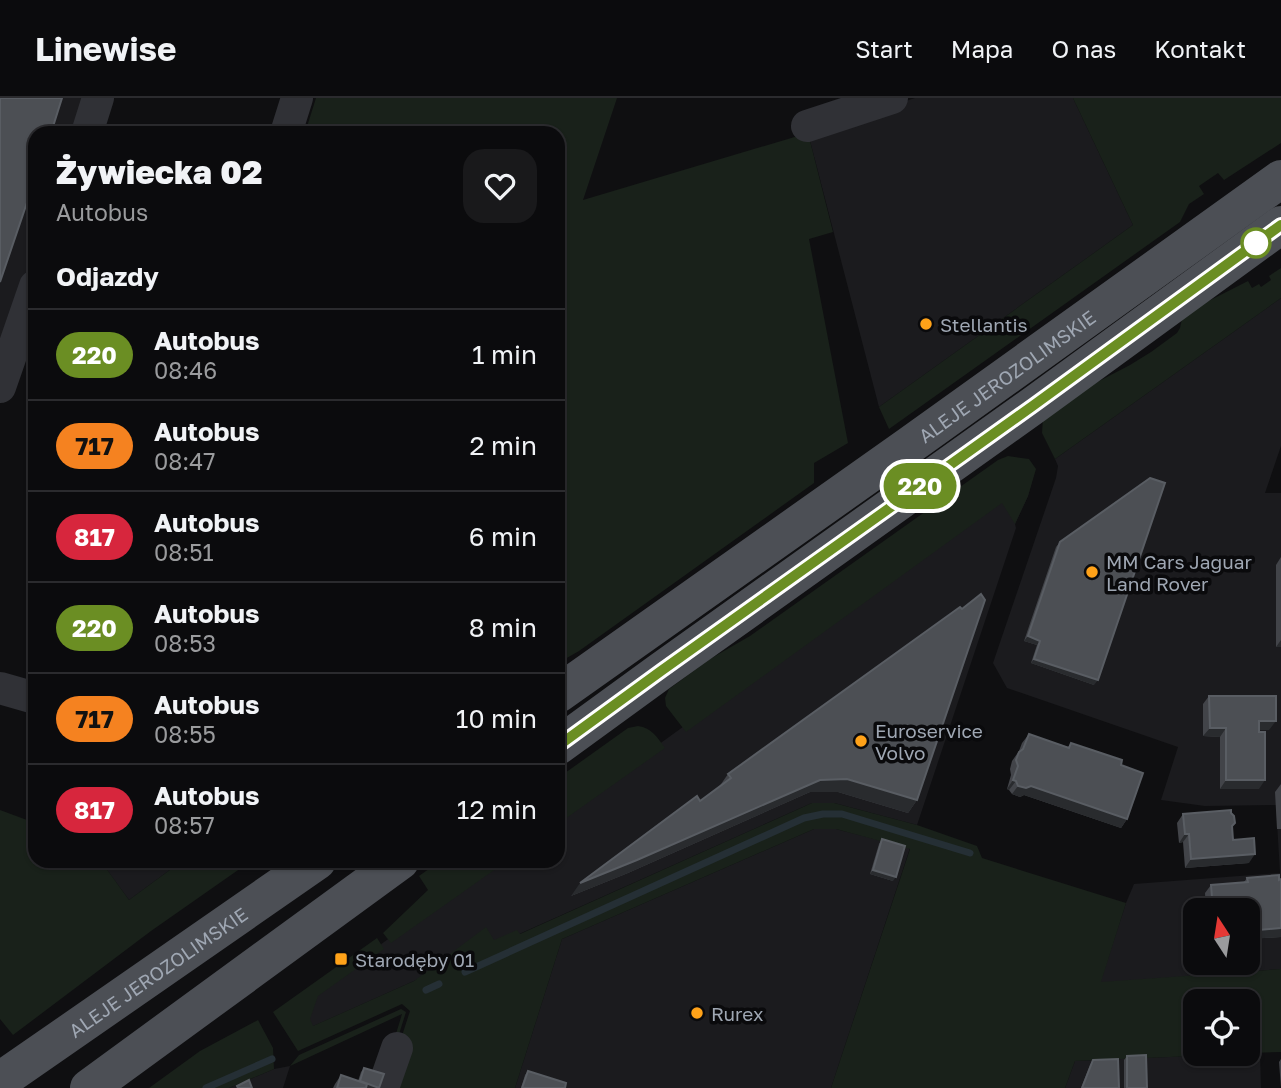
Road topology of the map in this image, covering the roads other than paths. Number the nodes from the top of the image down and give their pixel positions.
1 (99, 98) edge
2 (297, 98) edge
3 (892, 98) edge
4 (89, 126) edge
5 (288, 126) edge
6 (807, 126) dead end
7 (1281, 179) edge
8 (1281, 225) edge
9 (28, 306) edge
10 (0, 387) edge
11 (0, 688) edge
12 (565, 689) edge
13 (28, 696) edge
14 (565, 741) edge
15 (307, 868) edge
16 (390, 868) edge
17 (397, 1048) dead end
18 (7, 1071) edge
19 (89, 1088) edge
20 (383, 1088) edge

1 - 4 street
2 - 5 street
3 - 6 street
7 - 12 main road, ALEJE JEROZOLIMSKIE
8 - 14 main road, ALEJE JEROZOLIMSKIE
9 - 10 street
11 - 13 street
15 - 18 main road, ALEJE JEROZOLIMSKIE
16 - 19 main road
17 - 20 street

